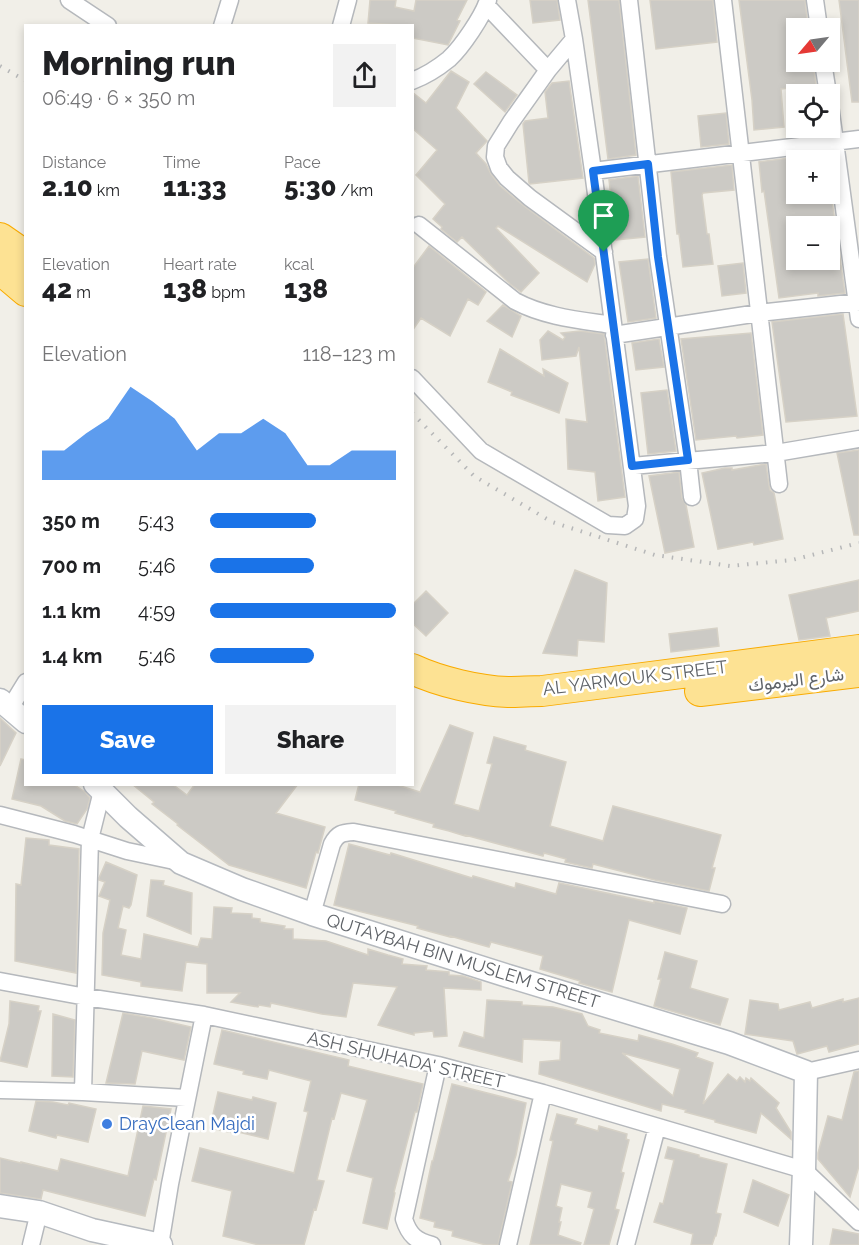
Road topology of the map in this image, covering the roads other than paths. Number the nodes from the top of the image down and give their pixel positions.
1 (69, 0) edge
2 (230, 0) edge
3 (348, 0) edge
4 (567, 0) edge
5 (629, 0) edge
6 (723, 0) edge
7 (815, 0) edge
8 (487, 3) edge
9 (818, 18) edge
10 (105, 24) edge
11 (223, 24) edge
12 (342, 24) edge
13 (574, 39) junction
14 (548, 70) junction
15 (414, 80) edge
16 (834, 138) edge
17 (859, 139) edge
18 (835, 143) junction
19 (740, 154) junction
20 (648, 164) junction
21 (593, 171) junction
22 (419, 225) dead end
23 (0, 238) edge
24 (604, 252) junction
25 (24, 255) edge
26 (0, 269) edge
27 (24, 289) edge
28 (858, 307) edge
29 (759, 313) junction
30 (668, 327) junction
31 (613, 330) junction
32 (414, 380) edge
33 (859, 439) edge
34 (776, 453) junction
35 (688, 460) junction
36 (632, 466) junction
37 (779, 484) dead end
38 (692, 497) dead end
39 (859, 650) edge
40 (414, 670) edge
41 (859, 672) edge
42 (24, 686) edge
43 (414, 693) edge
44 (12, 710) edge
45 (99, 788) edge
46 (0, 815) edge
47 (0, 824) edge
48 (90, 839) junction
49 (181, 863) junction
50 (722, 904) dead end
51 (312, 914) junction
52 (0, 981) edge
53 (86, 997) junction
54 (204, 1015) junction
55 (859, 1060) edge
56 (438, 1065) junction
57 (806, 1072) junction
58 (0, 1090) edge
59 (83, 1092) junction
60 (543, 1093) junction
61 (186, 1098) junction
62 (657, 1127) junction
63 (804, 1170) junction
64 (0, 1206) edge
65 (39, 1212) junction
66 (859, 1222) edge
67 (31, 1245) edge
68 (160, 1245) edge
69 (432, 1245) edge
70 (508, 1245) edge
71 (626, 1245) edge
72 (801, 1245) edge

1 - 10 street
2 - 11 street
3 - 12 street
4 - 13 street
5 - 20 street
6 - 19 street
7 - 9 street
8 - 14 street
8 - 15 street
13 - 14 street
13 - 21 street
14 - 24 street
16 - 18 street
17 - 18 street
18 - 19 street
18 - 28 street
19 - 20 street
19 - 29 street
20 - 21 street
20 - 30 street
21 - 24 street
22 - 31 street
23 - 25 highway
24 - 31 street
26 - 27 highway
28 - 29 street
29 - 30 street
29 - 34 street
30 - 31 street
30 - 35 street
31 - 36 street
32 - 36 street
33 - 34 street
34 - 35 street
34 - 37 street
35 - 36 street
35 - 38 street
39 - 40 highway, AL YARMOUK STREET
41 - 43 highway, شارع اليرموك
42 - 44 street
45 - 48 street
45 - 49 street, QUTAYBAH BIN MUSLEM STREET
46 - 47 street
46 - 48 street
48 - 49 street
48 - 53 street
49 - 51 street, QUTAYBAH BIN MUSLEM STREET
50 - 51 street
51 - 57 street, QUTAYBAH BIN MUSLEM STREET
52 - 53 street, ASH SHUHADA' STREET
53 - 54 street, ASH SHUHADA' STREET
53 - 59 street
54 - 56 street, ASH SHUHADA' STREET
54 - 61 street
55 - 57 street
56 - 60 street, ASH SHUHADA' STREET
56 - 69 street
57 - 63 street
58 - 59 street
59 - 61 street
60 - 62 street, ASH SHUHADA' STREET
60 - 70 street
61 - 68 street
62 - 63 street, ASH SHUHADA' STREET
62 - 71 street
63 - 66 street
63 - 72 street
64 - 65 street
65 - 67 street
65 - 68 street

